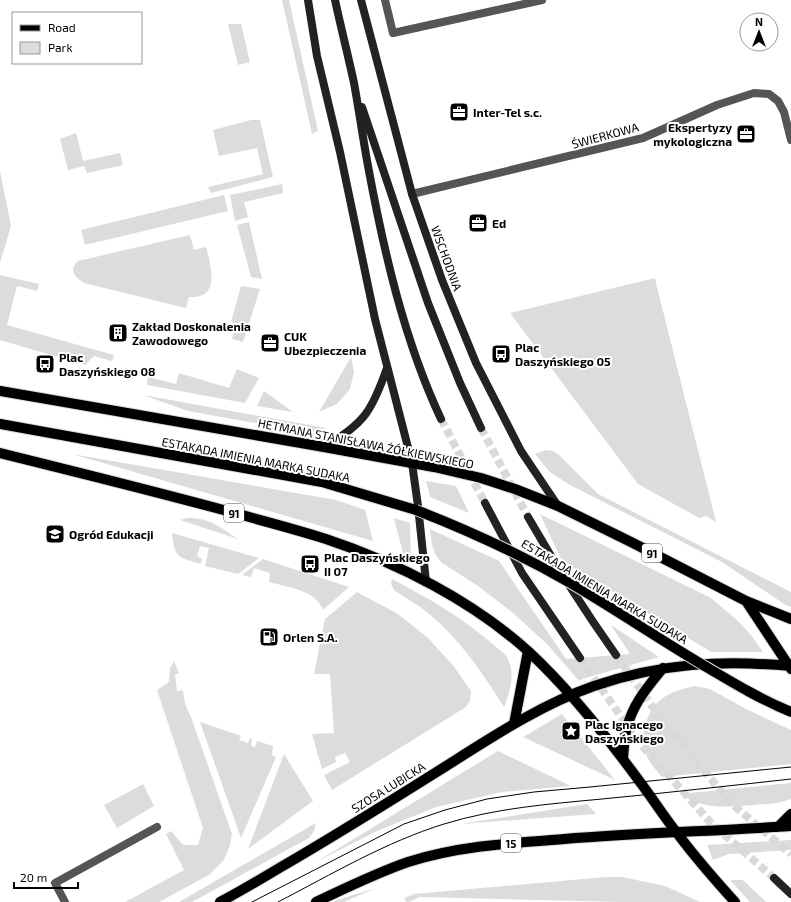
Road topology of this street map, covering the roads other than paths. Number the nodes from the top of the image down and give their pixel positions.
1 (308, 0) edge
2 (335, 0) edge
3 (361, 0) edge
4 (385, 0) edge
5 (542, 0) edge
6 (354, 83) junction
7 (791, 140) edge
8 (412, 194) junction
9 (387, 368) junction
10 (0, 391) edge
11 (441, 419) tunnel mouth
12 (0, 424) edge
13 (481, 428) tunnel mouth
14 (324, 447) junction
15 (0, 453) edge
16 (412, 463) junction
17 (485, 503) tunnel mouth
18 (558, 506) junction
19 (528, 517) tunnel mouth
20 (426, 582) junction
21 (746, 601) junction
22 (791, 620) edge
23 (528, 651) junction
24 (616, 655) tunnel mouth
25 (580, 658) tunnel mouth
26 (790, 667) edge
27 (663, 668) junction
28 (570, 695) junction
29 (791, 712) edge
30 (514, 724) junction
31 (623, 759) junction
32 (791, 814) edge
33 (791, 826) edge
34 (157, 827) dead end
35 (778, 827) junction
36 (676, 833) junction
37 (774, 878) tunnel mouth
38 (791, 894) edge
39 (64, 902) edge
40 (220, 902) edge
41 (316, 902) edge
42 (735, 902) edge

1 - 9 street
2 - 6 street
3 - 8 street, WSCHODNIA
4 - 5 street
6 - 11 street
6 - 13 street
7 - 8 street, ŚWIERKOWA
8 - 18 street, WSCHODNIA
9 - 14 street
9 - 16 street
10 - 14 main road, HETMANA STANISŁAWA ŻÓŁKIEWSKIEGO / 91
12 - 29 main road, ESTAKADA IMIENIA MARKA SUDAKA, bridge
14 - 16 main road, HETMANA STANISŁAWA ŻÓŁKIEWSKIEGO / 91
15 - 20 main road, 91
16 - 18 main road, HETMANA STANISŁAWA ŻÓŁKIEWSKIEGO / 91
16 - 20 street
17 - 25 street
18 - 21 main road, HETMANA STANISŁAWA ŻÓŁKIEWSKIEGO / 91
19 - 24 street
20 - 23 main road, 91
21 - 22 main road
21 - 26 main road, HETMANA STANISŁAWA ŻÓŁKIEWSKIEGO / 91
23 - 28 main road, 91
23 - 30 main road
26 - 27 main road
27 - 28 main road
27 - 31 main road
28 - 30 main road, SZOSA LUBICKA
28 - 31 main road, 91
30 - 40 main road, SZOSA LUBICKA
31 - 36 main road, 91
32 - 35 main road
33 - 35 main road, 15
34 - 39 street
35 - 36 main road, 15
36 - 41 main road, 15
36 - 42 main road, 91
37 - 38 street

